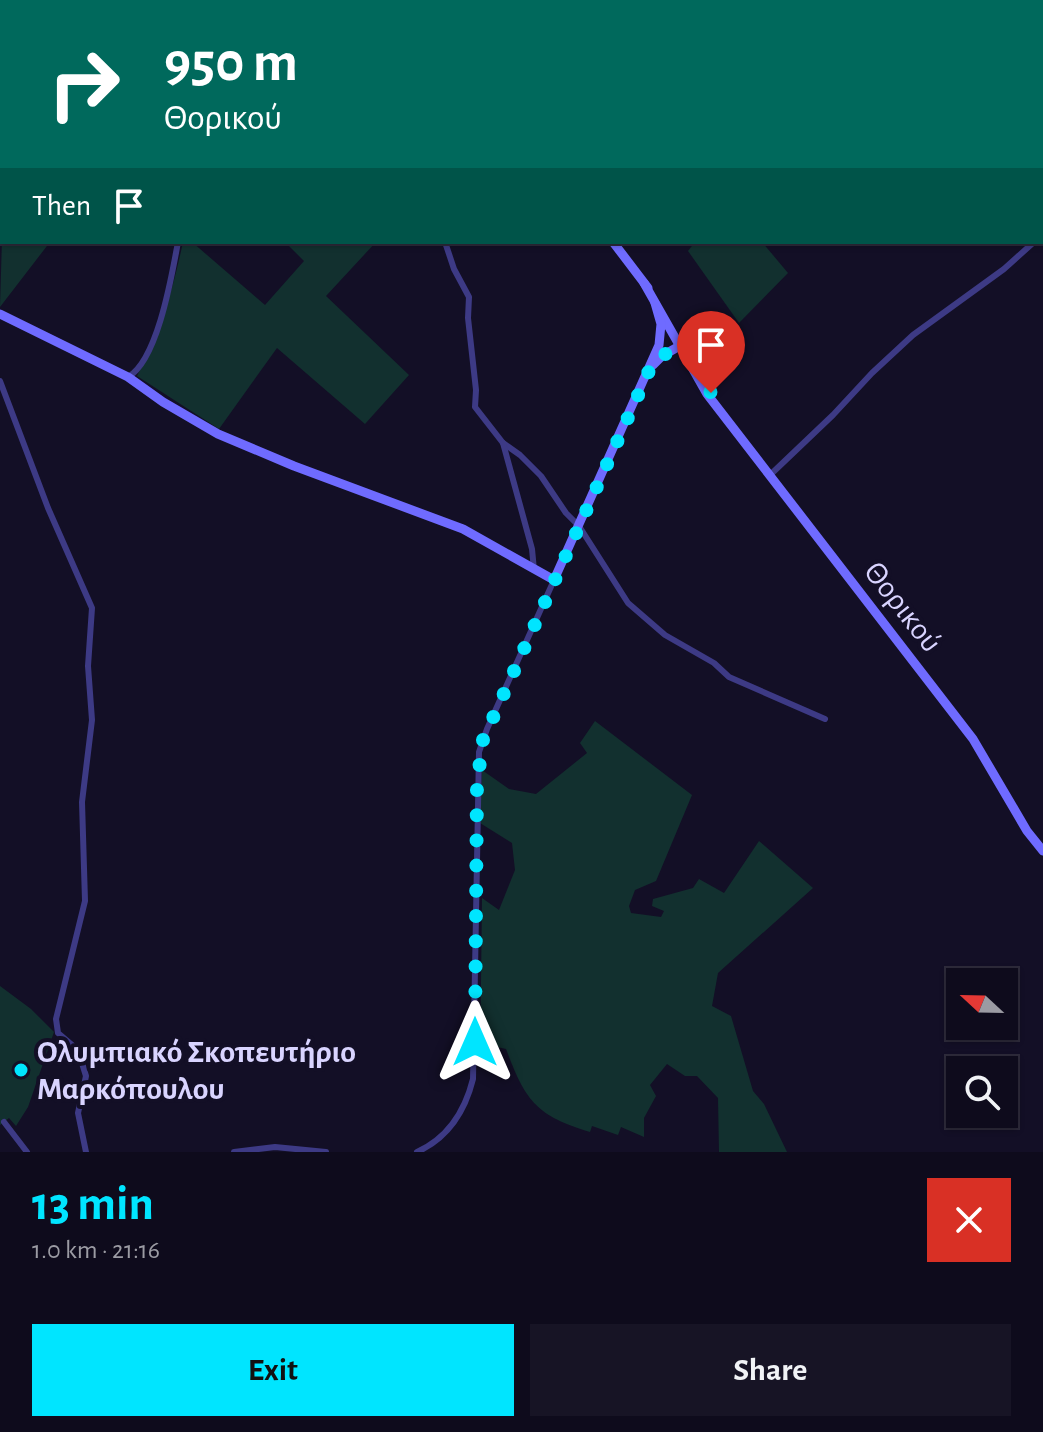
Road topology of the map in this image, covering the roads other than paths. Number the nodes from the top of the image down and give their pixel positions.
1 (178, 244) edge
2 (446, 244) edge
3 (615, 244) edge
4 (1032, 244) edge
5 (644, 283) junction
6 (655, 303) junction
7 (0, 314) edge
8 (679, 342) junction
9 (655, 355) junction
10 (649, 371) junction
11 (128, 377) junction
12 (0, 381) edge
13 (503, 443) junction
14 (769, 476) junction
15 (579, 526) junction
16 (534, 570) junction
17 (554, 580) junction
18 (825, 719) dead end
19 (1043, 851) edge
20 (4, 1122) dead end
21 (422, 1151) edge
22 (27, 1152) edge
23 (86, 1152) edge
24 (234, 1152) edge
25 (326, 1152) edge

1 - 11 street
2 - 13 street
3 - 5 street, Θορικού
4 - 14 street
5 - 6 street, Θορικού
5 - 8 street, Θορικού
6 - 8 street, Θορικού
6 - 9 street
7 - 11 street
8 - 9 street
8 - 10 street
8 - 14 street, Θορικού
9 - 10 street
10 - 15 street
11 - 16 street
12 - 23 street
13 - 15 street
13 - 16 street
14 - 19 street, Θορικού
15 - 17 street
15 - 18 street
16 - 17 street
17 - 21 street
20 - 22 street
24 - 25 street

